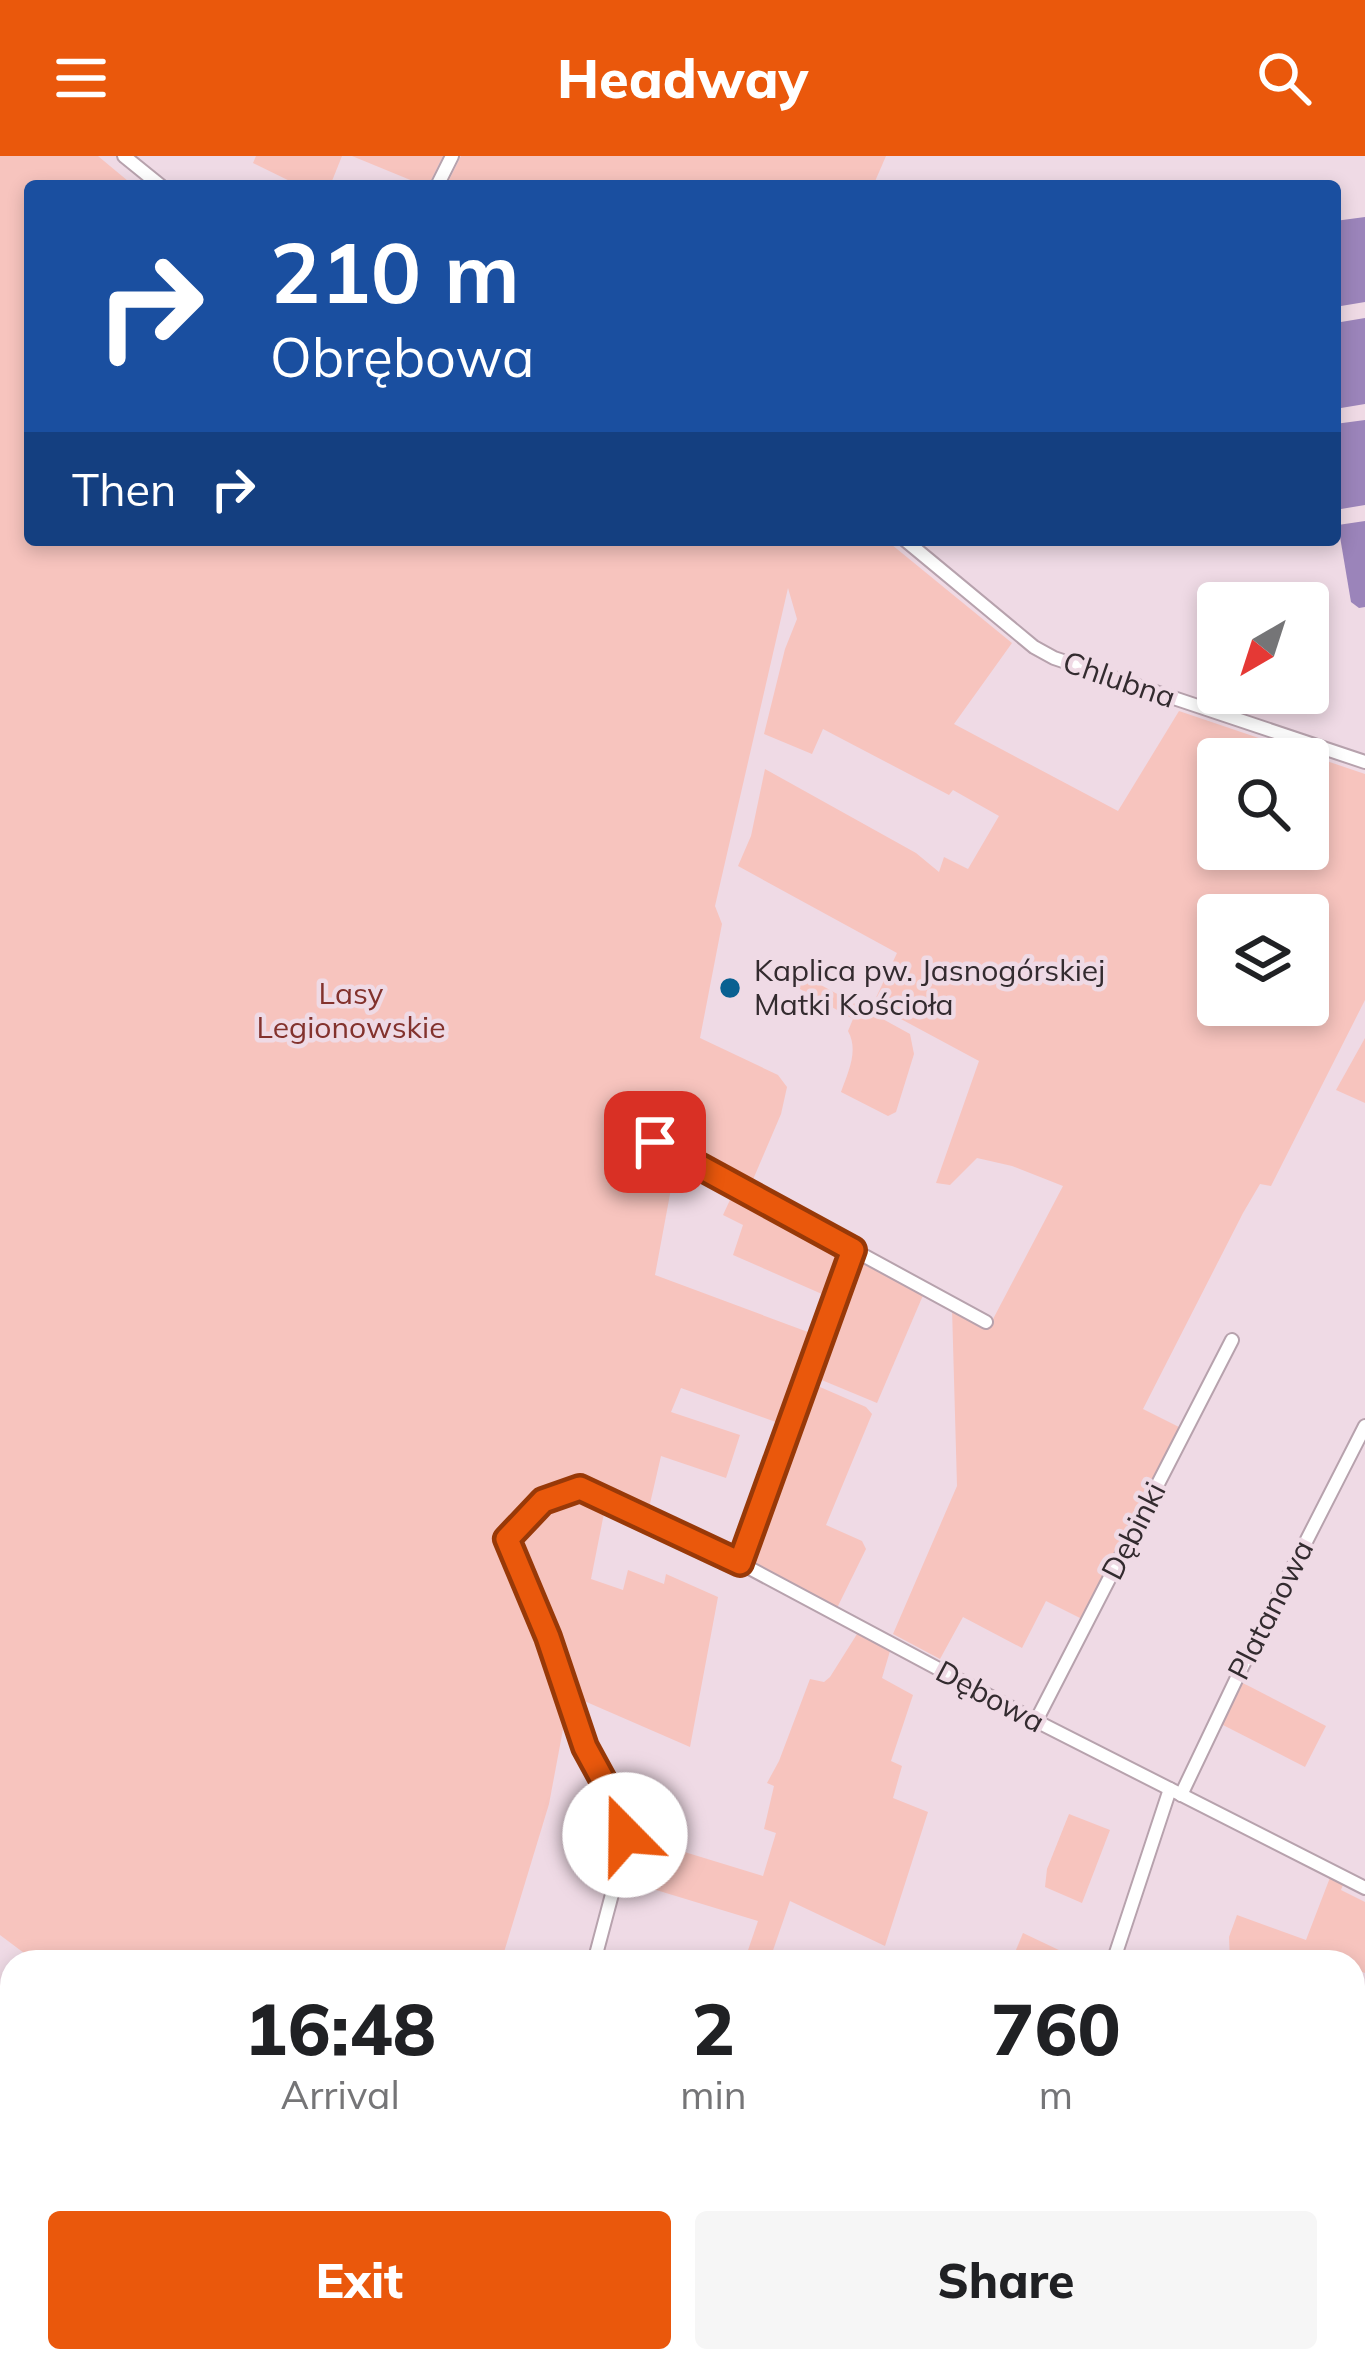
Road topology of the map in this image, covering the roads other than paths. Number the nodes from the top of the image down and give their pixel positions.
1 (124, 156) edge
2 (153, 180) edge
3 (913, 546) edge
4 (1365, 762) edge
5 (655, 1142) dead end
6 (853, 1250) junction
7 (986, 1322) dead end
8 (1232, 1340) dead end
9 (1365, 1426) edge
10 (740, 1563) junction
11 (1036, 1721) junction
12 (1176, 1792) junction
13 (1365, 1888) edge
14 (597, 1950) edge
15 (1117, 1950) edge

1 - 2 street
3 - 4 street, Chlubna
5 - 6 street
6 - 7 street
6 - 10 street
8 - 11 street, Dębinki
9 - 12 street, Platanowa
10 - 11 street, Dębowa
10 - 14 street, Dębowa
11 - 12 street, Dębowa
12 - 13 street, Dębowa
12 - 15 street, Platanowa

